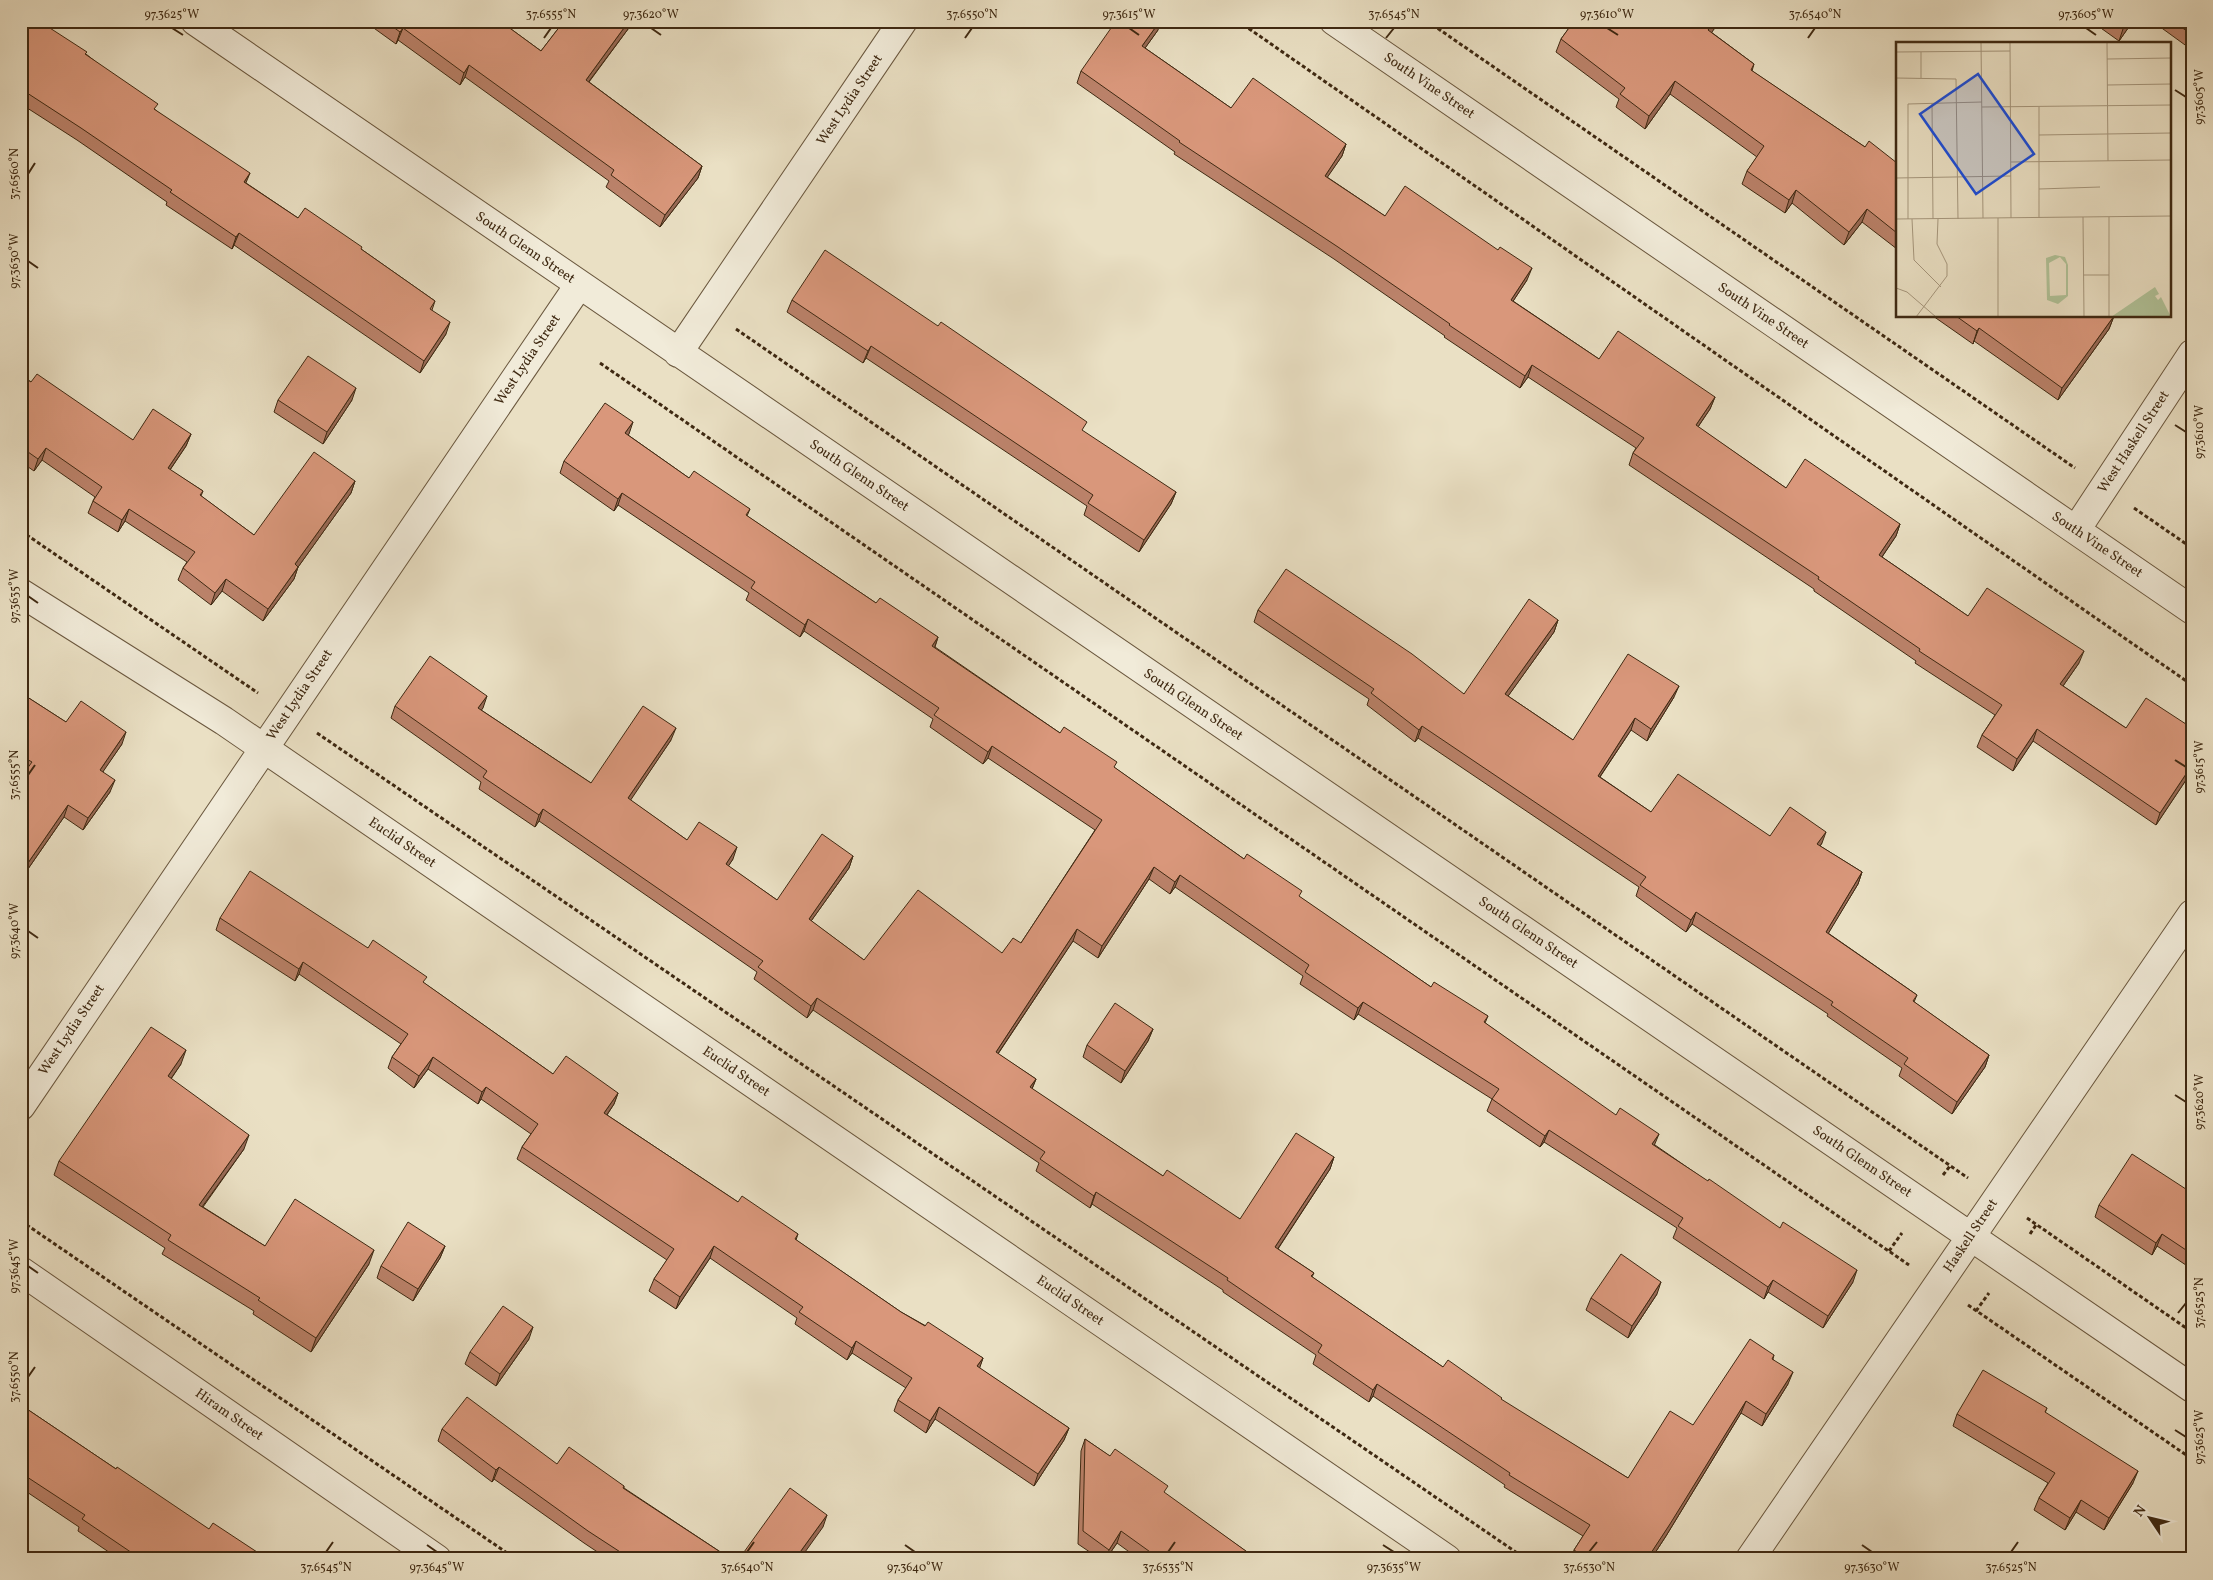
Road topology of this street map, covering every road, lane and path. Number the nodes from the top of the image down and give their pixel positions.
1 (195, 21) edge
2 (903, 21) edge
3 (1238, 21) edge
4 (1334, 21) edge
5 (1427, 21) edge
6 (579, 285) junction
7 (734, 327) dead end
8 (678, 353) junction
9 (2192, 354) edge
10 (600, 363) dead end
11 (2104, 488) junction
12 (2076, 530) junction
13 (21, 531) edge
14 (2192, 548) edge
15 (21, 593) edge
16 (2192, 610) edge
17 (2192, 685) edge
18 (288, 713) junction
19 (264, 748) junction
20 (2192, 914) edge
21 (21, 1106) edge
22 (1997, 1198) junction
23 (21, 1221) edge
24 (1971, 1236) junction
25 (21, 1272) edge
26 (1938, 1285) junction
27 (2192, 1332) edge
28 (2192, 1388) edge
29 (2192, 1459) edge
30 (437, 1559) edge
31 (516, 1559) edge
32 (1447, 1559) edge
33 (1526, 1559) edge
34 (1750, 1559) edge

1 - 6 street, South Glenn Street
2 - 8 street, West Lydia Street
3 - 17 path
4 - 12 street, South Vine Street
5 - 11 path
6 - 8 street, South Glenn Street
6 - 18 street, West Lydia Street
7 - 22 path
8 - 24 street, South Glenn Street
9 - 11 street, West Haskell Street
10 - 26 path
11 - 12 street, West Haskell Street
11 - 14 path
12 - 16 street, South Vine Street
13 - 18 path
15 - 19 street, Euclid Street
18 - 19 street, West Lydia Street
18 - 33 path
19 - 21 street, West Lydia Street
19 - 32 street, Euclid Street
20 - 22 street, Haskell Street
22 - 24 street, Haskell Street
22 - 27 path
23 - 31 path
24 - 26 street, Haskell Street
24 - 28 street, South Glenn Street
25 - 30 street, Hiram Street
26 - 29 path
26 - 34 street, Haskell Street

